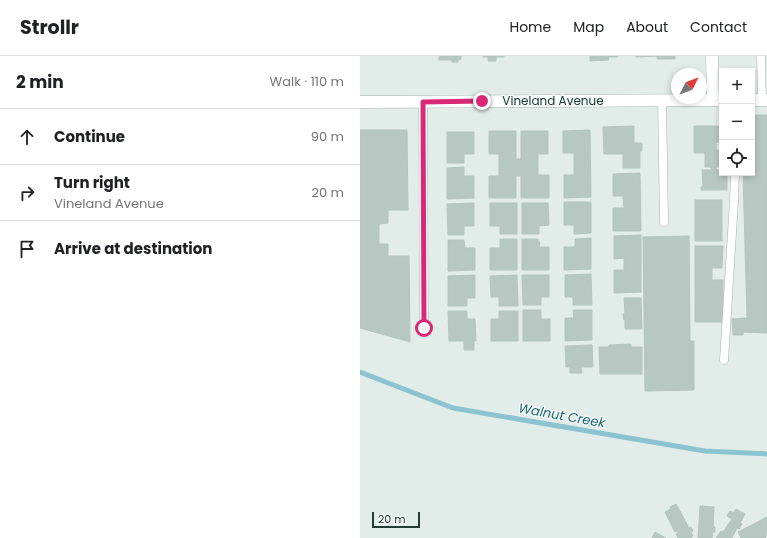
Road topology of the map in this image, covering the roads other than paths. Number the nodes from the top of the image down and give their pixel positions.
1 (712, 56) edge
2 (761, 56) edge
3 (662, 100) junction
4 (717, 100) edge
5 (760, 100) edge
6 (360, 102) edge
7 (423, 102) junction
8 (735, 176) edge
9 (664, 222) dead end
10 (424, 328) dead end
11 (724, 360) dead end

1 - 4 street
2 - 5 lane
3 - 4 street, Vineland Avenue
3 - 7 street, Vineland Avenue
3 - 9 lane
6 - 7 street, Vineland Avenue
7 - 10 lane
8 - 11 lane

